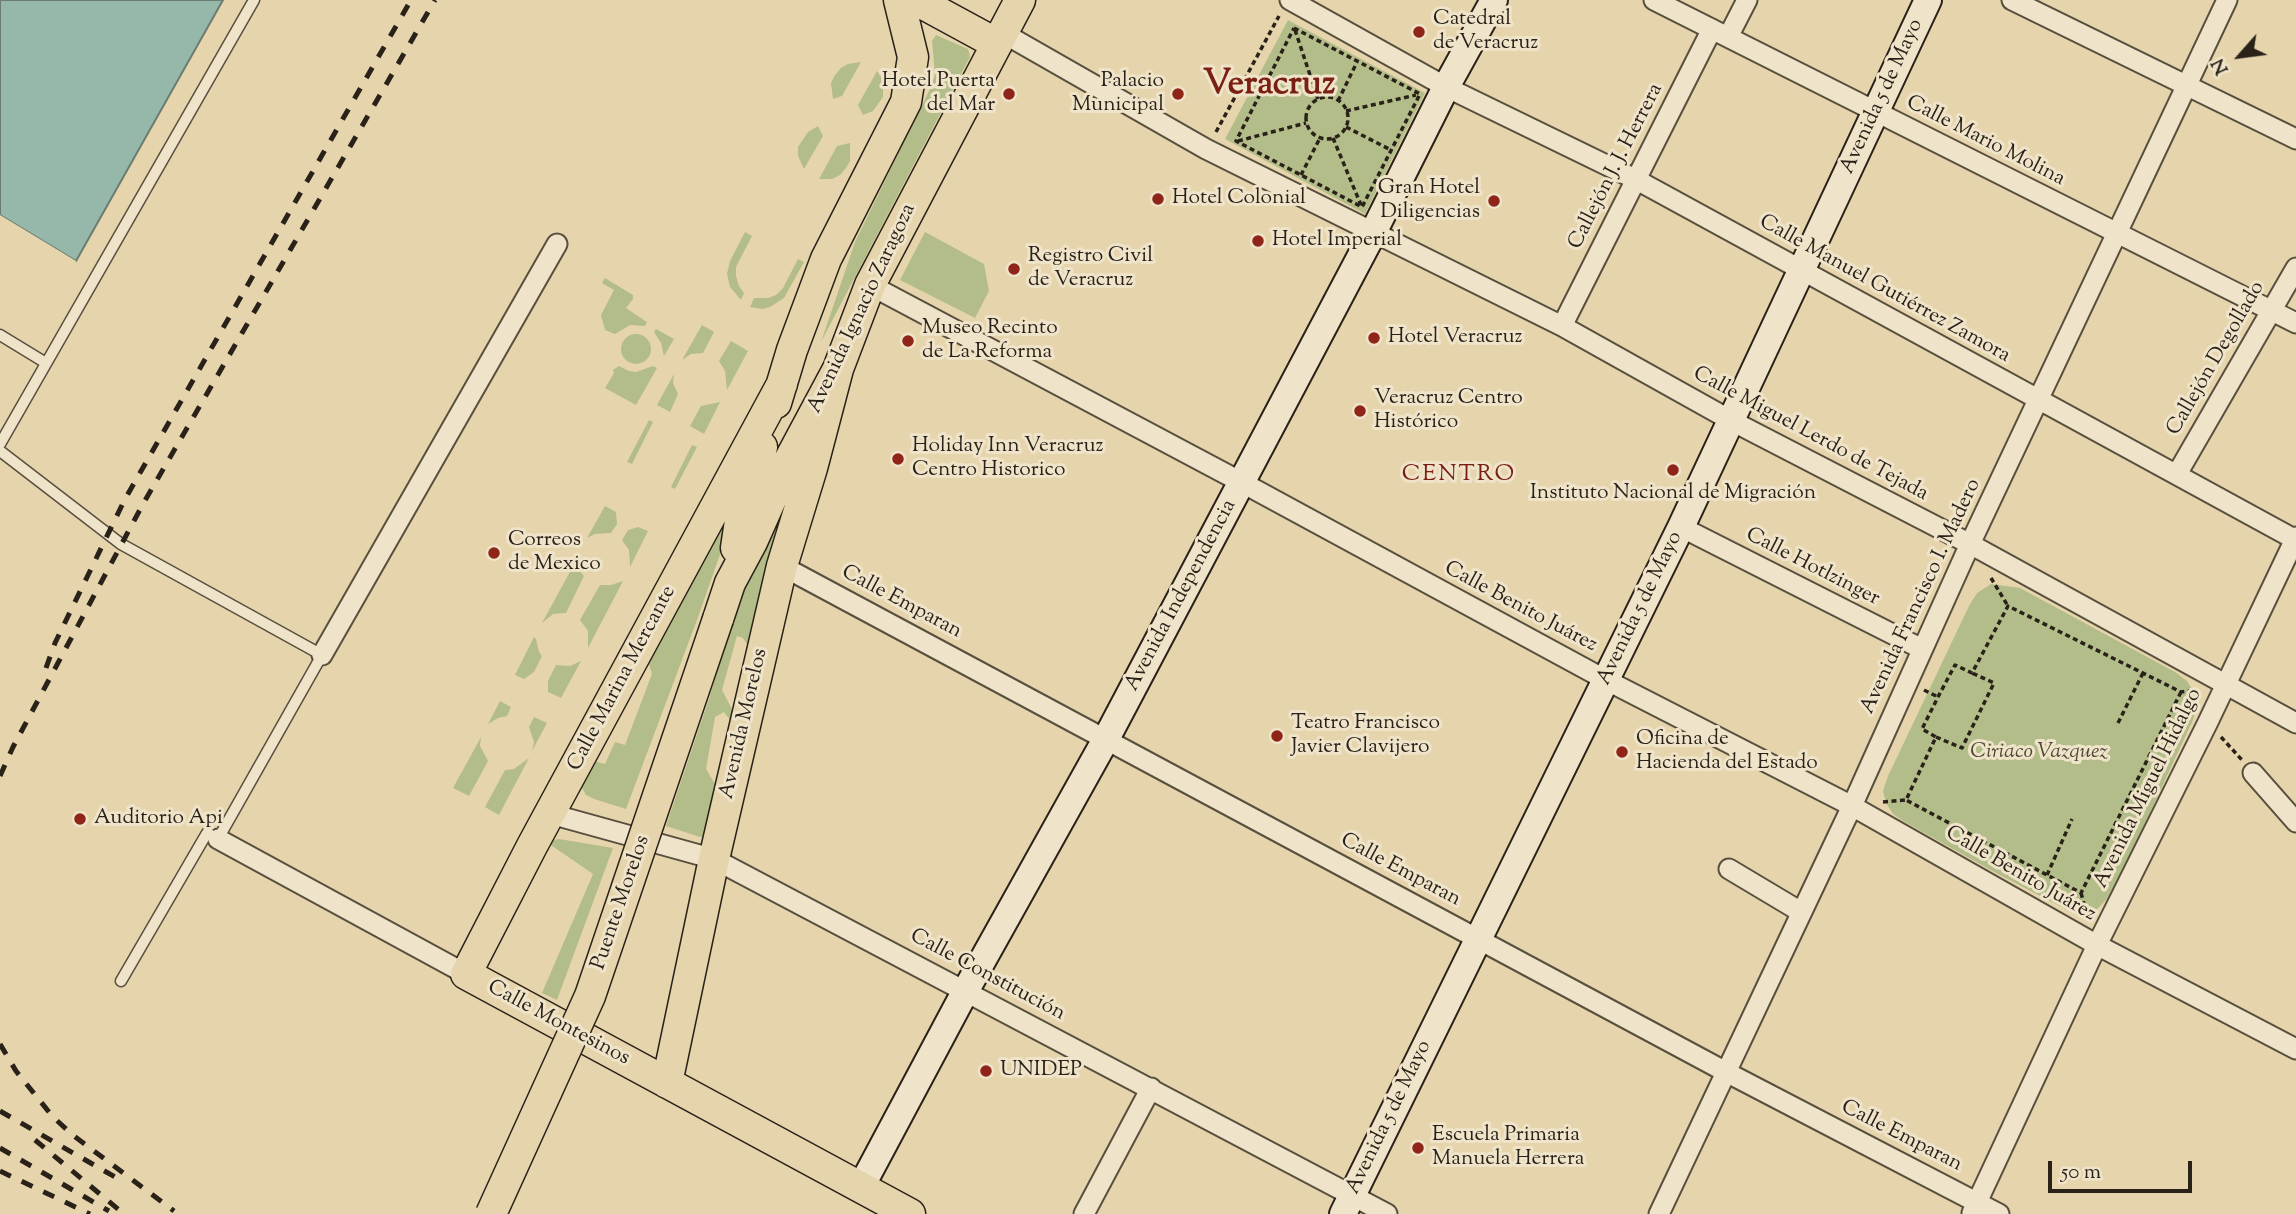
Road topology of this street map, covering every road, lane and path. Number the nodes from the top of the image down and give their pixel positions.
1 (254, 0) edge
2 (899, 0) edge
3 (916, 0) edge
4 (1020, 0) edge
5 (1494, 0) edge
6 (1654, 0) edge
7 (1747, 0) edge
8 (1928, 0) edge
9 (2012, 0) edge
10 (2227, 0) edge
11 (1285, 6) edge
12 (1294, 28) junction
13 (1720, 33) junction
14 (1000, 39) junction
15 (1368, 43) junction
16 (1357, 62) junction
17 (2188, 85) junction
18 (1446, 87) junction
19 (1420, 94) junction
20 (1318, 99) junction
21 (1338, 101) junction
22 (1346, 111) junction
23 (1876, 111) junction
24 (1306, 123) junction
25 (1346, 127) junction
26 (1320, 138) junction
27 (1333, 138) junction
28 (2296, 139) edge
29 (1236, 141) junction
30 (1206, 149) junction
31 (1401, 154) junction
32 (1635, 179) junction
33 (1297, 184) junction
34 (1362, 207) junction
35 (1373, 233) junction
36 (2116, 233) junction
37 (557, 244) dead end
38 (2296, 268) edge
39 (1801, 270) junction
40 (870, 285) junction
41 (2272, 310) junction
42 (2296, 323) edge
43 (1562, 326) junction
44 (0, 335) edge
45 (46, 363) junction
46 (838, 369) junction
47 (782, 384) junction
48 (2038, 401) junction
49 (1732, 421) junction
50 (0, 444) edge
51 (0, 451) edge
52 (2177, 474) junction
53 (1241, 482) junction
54 (1681, 527) junction
55 (2296, 539) edge
56 (1970, 544) junction
57 (782, 566) junction
58 (730, 583) junction
59 (1922, 649) junction
60 (322, 655) junction
61 (1972, 673) junction
62 (2143, 673) junction
63 (1606, 680) junction
64 (2225, 686) junction
65 (2208, 722) junction
66 (2118, 723) dead end
67 (2296, 723) edge
68 (1936, 737) junction
69 (1106, 739) junction
70 (2253, 773) joint
71 (1852, 806) junction
72 (551, 814) junction
73 (2072, 819) dead end
74 (2296, 822) edge
75 (212, 836) junction
76 (714, 859) junction
77 (1729, 869) dead end
78 (2047, 875) junction
79 (1801, 912) junction
80 (1478, 939) junction
81 (2097, 945) junction
82 (466, 974) junction
83 (121, 981) dead end
84 (966, 990) junction
85 (2296, 1049) edge
86 (1726, 1072) junction
87 (667, 1083) junction
88 (1151, 1088) junction
89 (861, 1187) junction
90 (1348, 1205) edge
91 (1975, 1208) edge
92 (491, 1214) edge
93 (910, 1214) edge
94 (1084, 1214) edge
95 (1387, 1214) edge
96 (1659, 1214) edge
97 (1999, 1214) edge

1 - 45 lane
2 - 47 main road, Calle Marina Mercante
3 - 14 main road
4 - 14 main road, Avenida Ignacio Zaragoza
5 - 18 street, Avenida Independencia
6 - 13 street, Calle Mario Molina
7 - 13 street, Callejón J. J. Herrera
8 - 23 street, Avenida 5 de Mayo
9 - 17 street
10 - 17 street, Avenida Francisco I. Madero
11 - 15 street, Calle Manuel Gutiérrez Zamora
11 - 30 path
12 - 16 path
12 - 20 path
12 - 29 path
13 - 23 street, Calle Mario Molina
13 - 32 street, Callejón J. J. Herrera
14 - 30 street, Calle Miguel Lerdo de Tejada
14 - 40 main road, Avenida Ignacio Zaragoza
15 - 16 path
15 - 18 street, Calle Manuel Gutiérrez Zamora
16 - 19 path
16 - 21 path
17 - 28 street
17 - 36 street, Avenida Francisco I. Madero
18 - 19 path
18 - 31 street, Avenida Independencia
18 - 32 street, Calle Manuel Gutiérrez Zamora
19 - 22 path
19 - 31 path
20 - 21 path
20 - 24 path
21 - 22 path
22 - 25 path
23 - 36 street, Calle Mario Molina
23 - 39 street, Avenida 5 de Mayo
24 - 26 path
24 - 29 path
25 - 27 path
25 - 31 path
26 - 27 path
26 - 33 path
27 - 34 path
29 - 33 path
30 - 33 street, Calle Miguel Lerdo de Tejada
31 - 34 path
31 - 35 street, Avenida Independencia
32 - 39 street, Calle Manuel Gutiérrez Zamora
32 - 43 street, Callejón J. J. Herrera
33 - 34 path
33 - 35 street, Calle Miguel Lerdo de Tejada
34 - 35 path
35 - 43 street, Calle Miguel Lerdo de Tejada
35 - 53 street, Avenida Independencia
36 - 41 street, Calle Mario Molina
36 - 48 street, Avenida Francisco I. Madero
37 - 60 street
38 - 41 street, Callejón Degollado
39 - 48 street, Calle Manuel Gutiérrez Zamora
39 - 49 street, Avenida 5 de Mayo
40 - 46 main road, Avenida Ignacio Zaragoza
40 - 53 street, Calle Benito Juárez
41 - 42 street, Calle Mario Molina
41 - 52 street, Callejón Degollado
43 - 49 street, Calle Miguel Lerdo de Tejada
44 - 45 lane
45 - 50 lane
46 - 57 main road, Avenida Morelos
46 - 58 main road, Avenida Ignacio Zaragoza
47 - 58 main road, Calle Marina Mercante
47 - 72 main road, Calle Marina Mercante
48 - 52 street, Calle Manuel Gutiérrez Zamora
48 - 56 street, Avenida Francisco I. Madero
49 - 54 street, Avenida 5 de Mayo
49 - 56 street, Calle Miguel Lerdo de Tejada
51 - 60 lane
52 - 55 street, Calle Manuel Gutiérrez Zamora
53 - 63 street, Calle Benito Juárez
53 - 69 street, Avenida Independencia
54 - 59 street, Calle Hotlzinger
54 - 63 street, Avenida 5 de Mayo
55 - 64 street, Avenida Miguel Hidalgo
56 - 59 street, Avenida Francisco I. Madero
56 - 64 street, Calle Miguel Lerdo de Tejada
57 - 69 street, Calle Emparan
57 - 76 main road, Avenida Morelos
58 - 92 main road, Puente Morelos, bridge
59 - 71 street, Avenida Francisco I. Madero
60 - 75 lane
61 - 62 path
61 - 68 path
61 - 68 path
62 - 66 path
62 - 78 path
63 - 71 street, Calle Benito Juárez
63 - 80 street, Avenida 5 de Mayo
64 - 65 street, Avenida Miguel Hidalgo
64 - 67 street, Calle Miguel Lerdo de Tejada
65 - 70 path
65 - 81 street, Avenida Miguel Hidalgo
68 - 78 path
69 - 80 street, Calle Emparan
69 - 84 street, Avenida Independencia
70 - 74 street
71 - 79 street, Avenida Francisco I. Madero
71 - 81 street, Calle Benito Juárez
72 - 76 street, Calle Constitución
72 - 82 main road, Calle Marina Mercante
73 - 78 path
75 - 82 street, Calle Montesinos
75 - 83 lane
76 - 84 street, Calle Constitución
76 - 87 main road, Avenida Morelos
77 - 79 street
79 - 86 street, Avenida Francisco I. Madero
80 - 86 street, Calle Emparan
80 - 90 street, Avenida 5 de Mayo
81 - 85 street, Calle Benito Juárez
81 - 91 street, Avenida Miguel Hidalgo
82 - 87 main road, Calle Montesinos
84 - 88 street, Calle Constitución
84 - 89 street, Avenida Independencia
86 - 91 street, Calle Emparan
86 - 96 street, Avenida Francisco I. Madero
87 - 89 main road, Calle Montesinos
88 - 90 street, Calle Constitución
88 - 94 street
89 - 93 main road, Calle Montesinos
90 - 95 street, Calle Constitución
91 - 97 street, Calle Emparan

